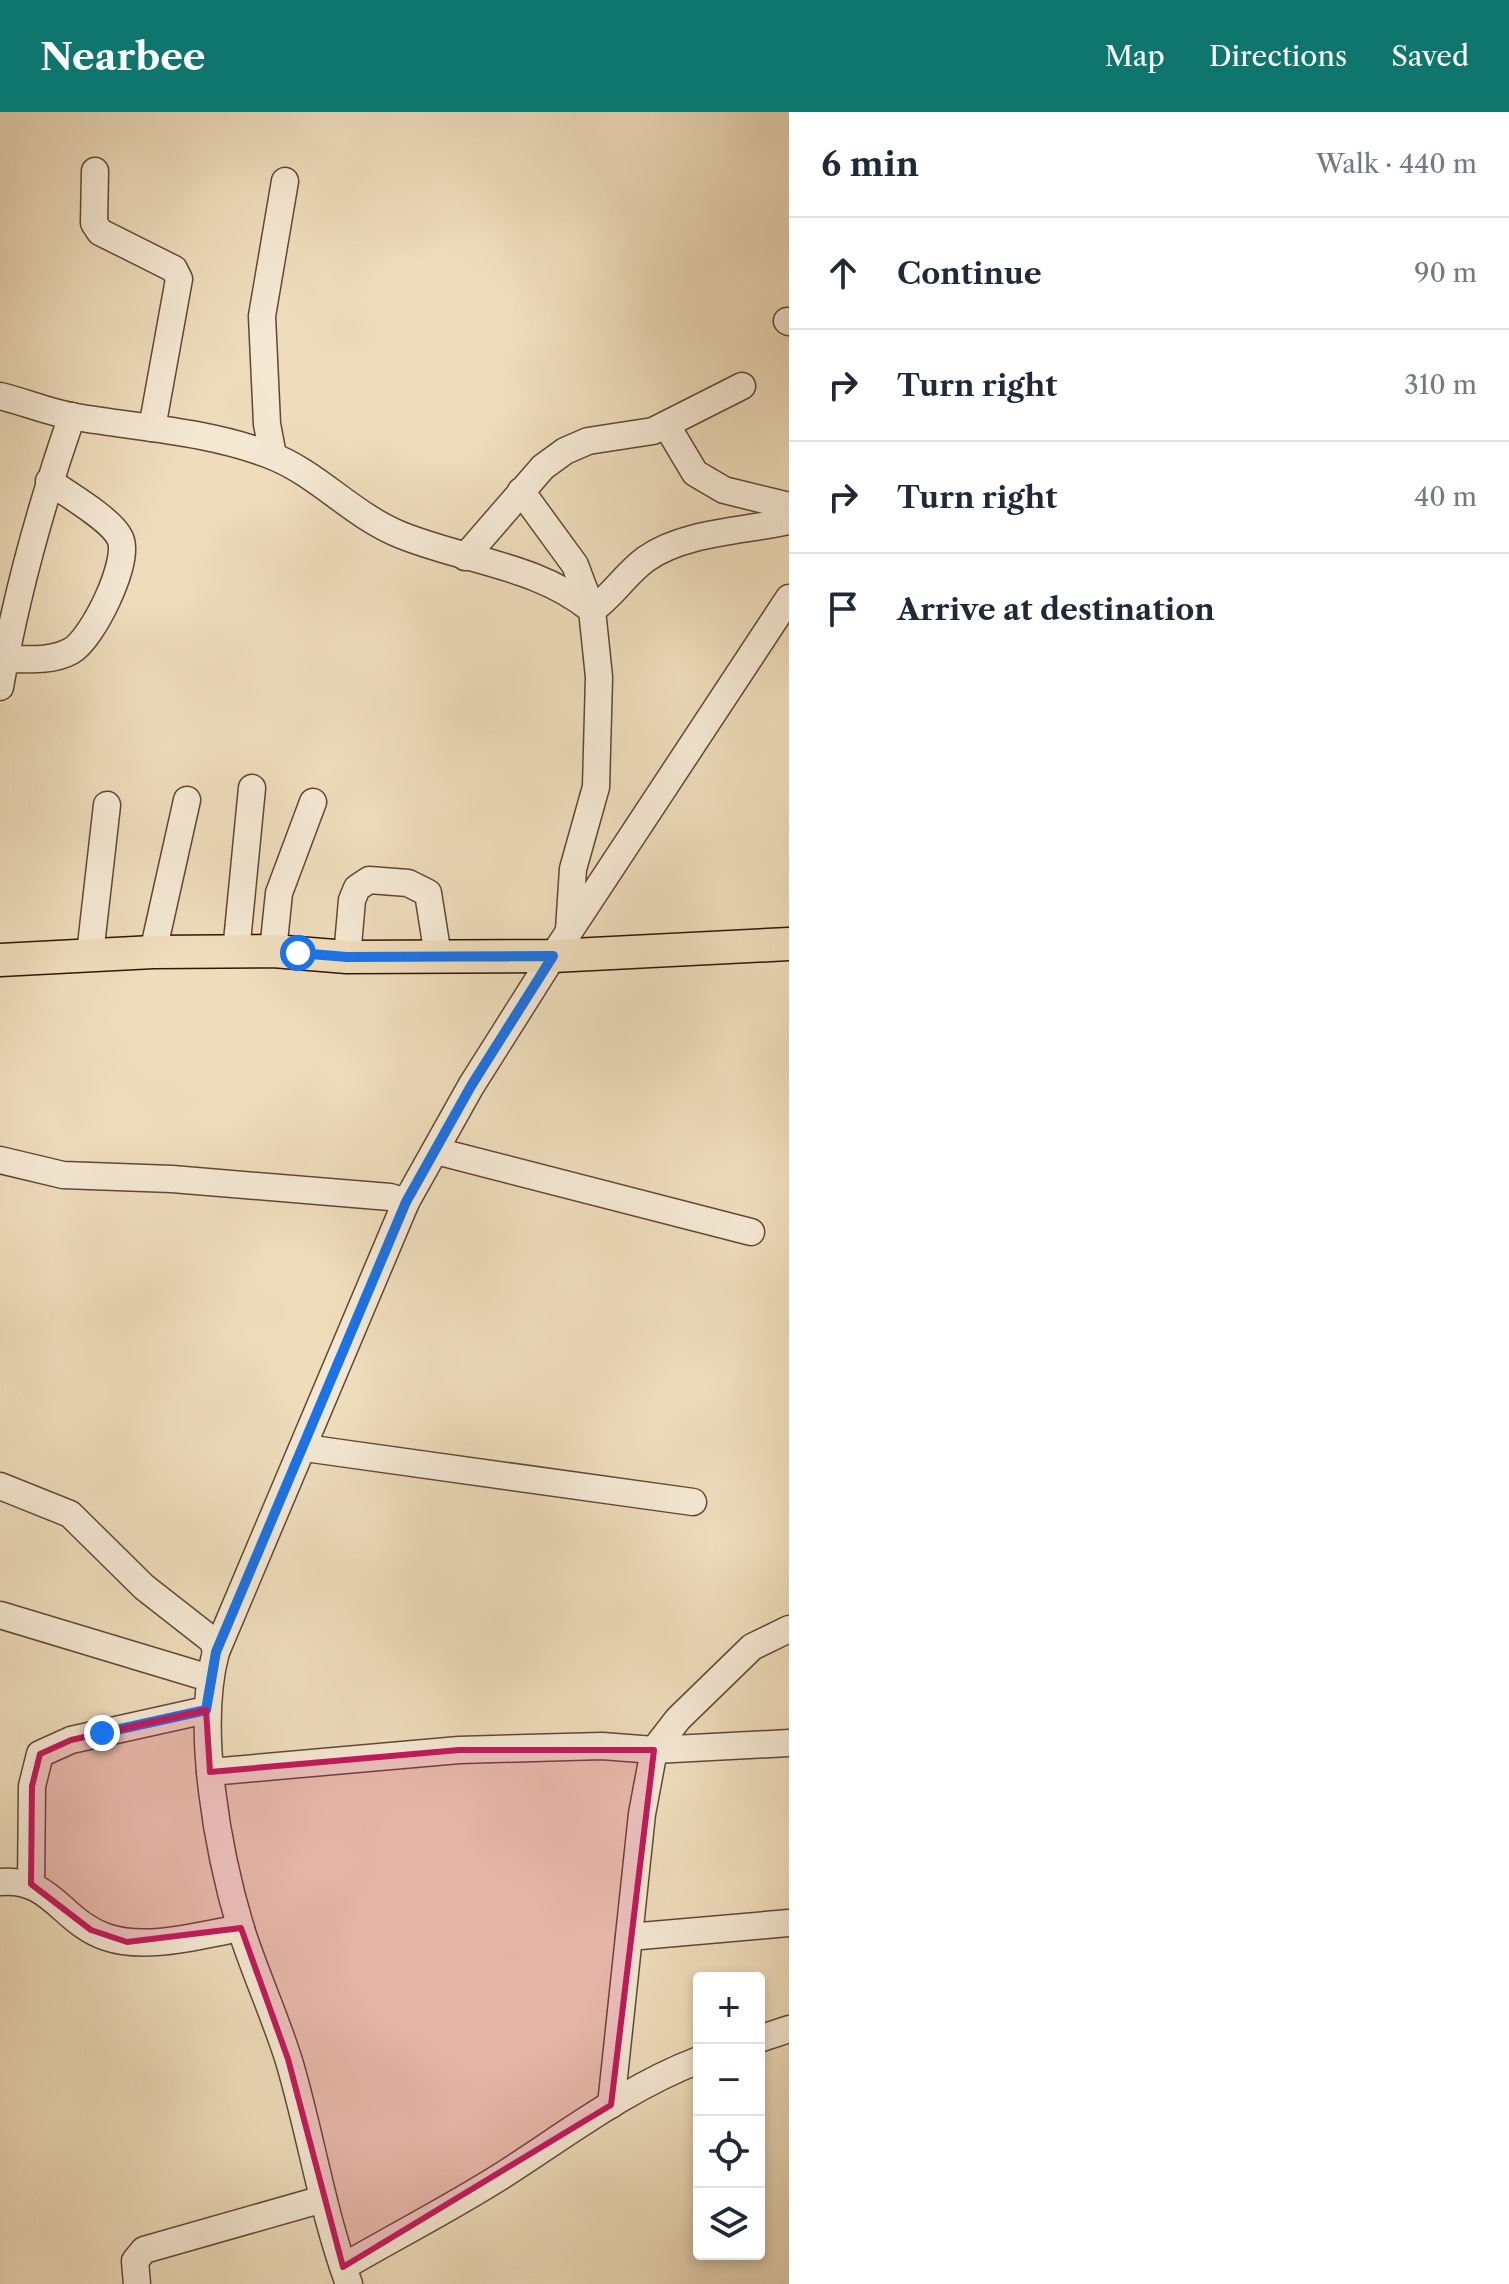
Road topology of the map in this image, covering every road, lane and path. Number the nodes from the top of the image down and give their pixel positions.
1 (95, 171) dead end
2 (285, 181) dead end
3 (742, 386) dead end
4 (0, 396) edge
5 (72, 416) junction
6 (667, 426) junction
7 (152, 428) junction
8 (273, 456) junction
9 (49, 481) junction
10 (521, 491) junction
11 (789, 506) edge
12 (789, 521) edge
13 (465, 557) junction
14 (637, 566) junction
15 (582, 582) junction
16 (789, 598) edge
17 (592, 610) junction
18 (5, 659) junction
19 (0, 687) edge
20 (252, 788) dead end
21 (187, 800) dead end
22 (313, 802) dead end
23 (107, 805) dead end
24 (561, 943) junction
25 (789, 944) edge
26 (273, 951) junction
27 (153, 952) junction
28 (236, 952) junction
29 (90, 954) junction
30 (438, 956) junction
31 (347, 957) junction
32 (0, 960) edge
33 (436, 1151) junction
34 (0, 1160) edge
35 (406, 1202) junction
36 (751, 1232) dead end
37 (305, 1448) junction
38 (0, 1486) edge
39 (693, 1502) dead end
40 (0, 1615) edge
41 (789, 1629) edge
42 (216, 1652) junction
43 (209, 1678) junction
44 (206, 1710) junction
45 (789, 1743) edge
46 (654, 1750) junction
47 (210, 1772) junction
48 (0, 1882) edge
49 (31, 1884) junction
50 (789, 1923) edge
51 (241, 1928) junction
52 (629, 1937) junction
53 (789, 2029) edge
54 (765, 2037) edge
55 (693, 2062) edge
56 (611, 2105) junction
57 (323, 2199) junction
58 (346, 2275) edge
59 (137, 2284) edge

1 - 7 street
2 - 8 street
3 - 6 street
4 - 5 street
5 - 7 street
5 - 9 street
6 - 10 street
6 - 11 street
7 - 8 street
8 - 13 street
9 - 18 street
9 - 18 street
10 - 13 street
10 - 15 street
12 - 14 street
13 - 17 street
14 - 15 street
14 - 17 street
15 - 17 street
16 - 24 street
17 - 24 street
18 - 19 street
20 - 28 street
21 - 27 street
22 - 26 street
23 - 29 street
24 - 25 main road
24 - 30 main road
24 - 33 street
26 - 28 main road
26 - 31 main road
27 - 28 main road
27 - 29 main road
29 - 32 main road
30 - 31 main road
30 - 31 street
33 - 35 street
33 - 36 street
34 - 35 street
35 - 37 street
37 - 39 street
37 - 42 street
38 - 42 street
40 - 43 street
41 - 46 street
42 - 43 street
43 - 44 street
44 - 47 street
44 - 49 street
45 - 46 street
46 - 47 street
46 - 52 street
47 - 51 street
48 - 49 street
49 - 51 street
50 - 52 street
51 - 57 street
52 - 56 street
53 - 54 street
55 - 56 street
56 - 58 street
57 - 58 street
57 - 59 street

